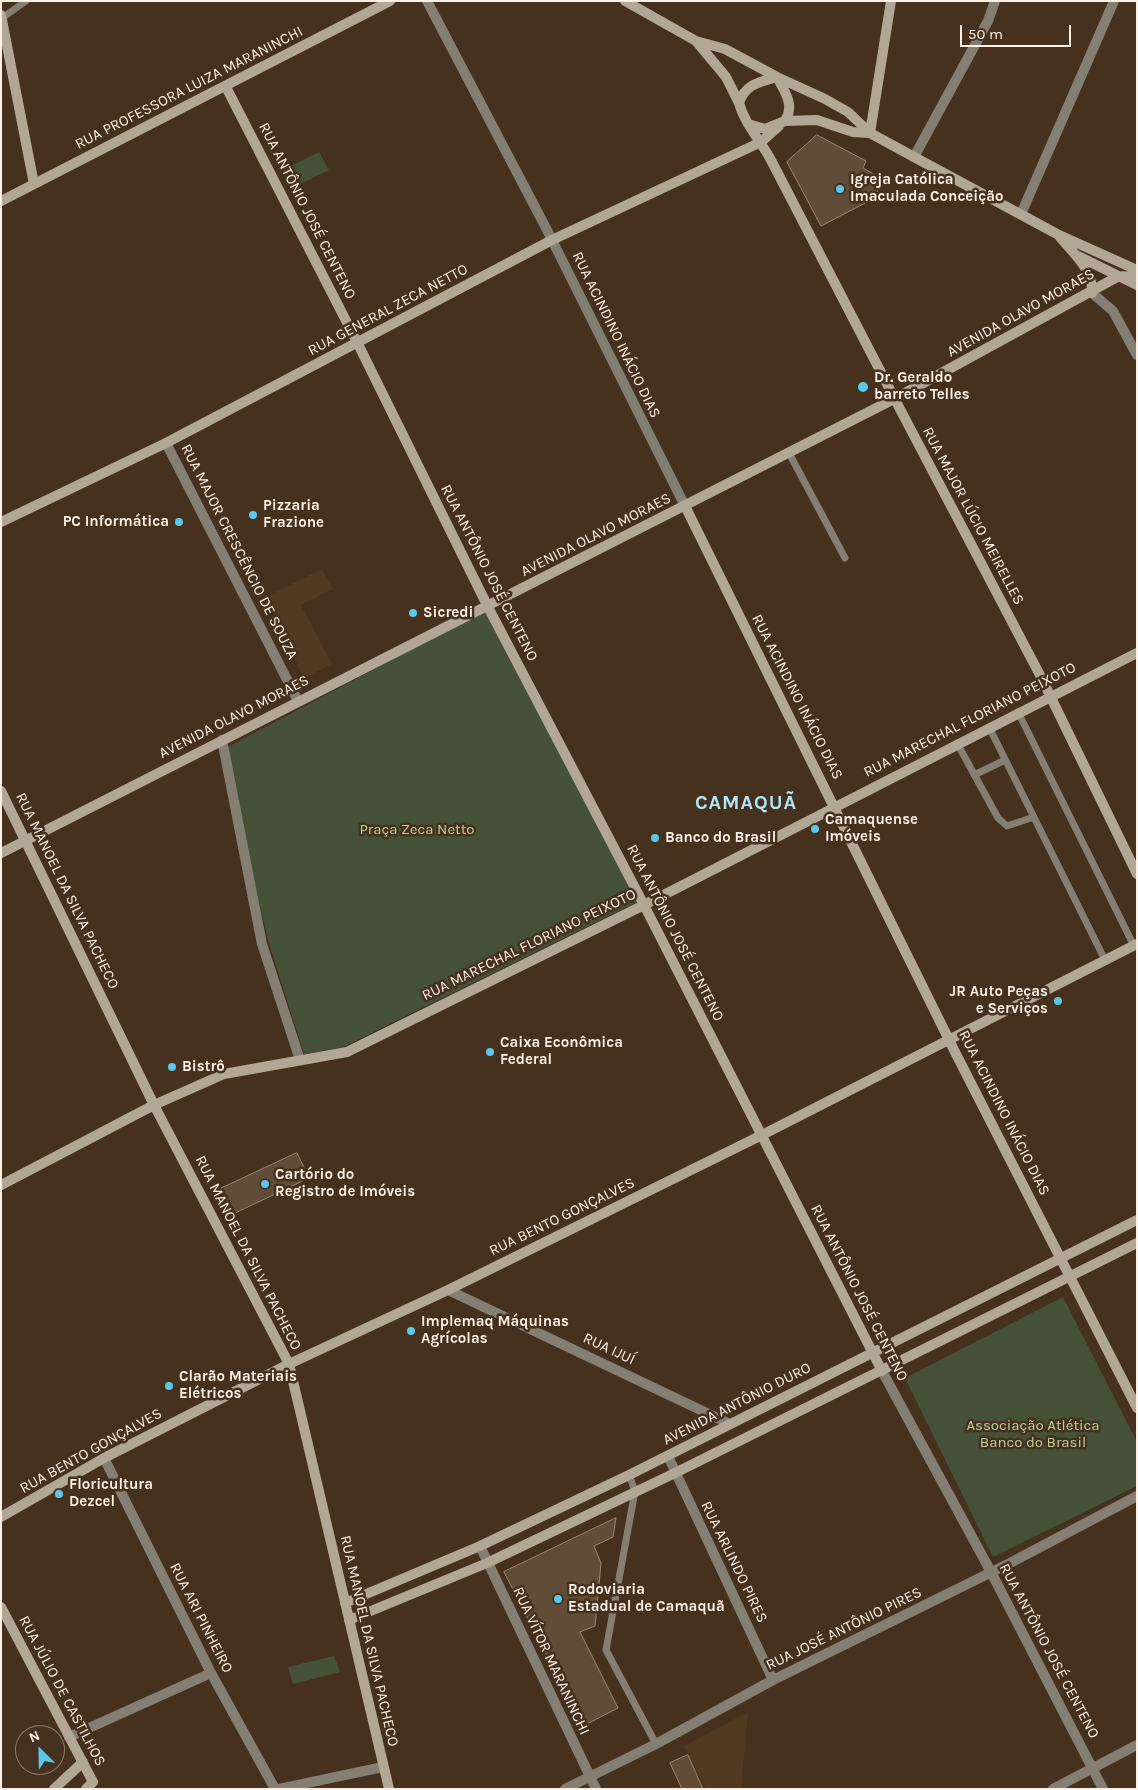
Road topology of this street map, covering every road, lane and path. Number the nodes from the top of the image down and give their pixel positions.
1 (26, 1) edge
2 (390, 1) edge
3 (427, 1) edge
4 (625, 1) edge
5 (891, 1) edge
6 (995, 1) edge
7 (1114, 1) edge
8 (2, 17) edge
9 (696, 41) junction
10 (777, 77) junction
11 (226, 87) junction
12 (740, 103) junction
13 (785, 120) junction
14 (748, 124) junction
15 (870, 133) junction
16 (762, 142) junction
17 (914, 157) junction
18 (34, 184) junction
19 (1, 201) edge
20 (1021, 214) junction
21 (1057, 234) junction
22 (552, 240) junction
23 (1074, 254) junction
24 (1137, 270) edge
25 (1119, 276) junction
26 (1137, 277) edge
27 (1137, 285) edge
28 (1092, 293) junction
29 (358, 344) junction
30 (1137, 355) edge
31 (894, 399) junction
32 (166, 443) junction
33 (789, 453) junction
34 (685, 506) junction
35 (1, 522) edge
36 (845, 558) dead end
37 (488, 607) junction
38 (1137, 653) edge
39 (1051, 696) junction
40 (298, 701) junction
41 (1018, 712) junction
42 (989, 727) junction
43 (222, 740) junction
44 (957, 743) junction
45 (1005, 760) junction
46 (974, 775) junction
47 (1, 791) edge
48 (835, 806) junction
49 (1034, 817) junction
50 (26, 840) junction
51 (1, 852) edge
52 (1137, 874) edge
53 (644, 904) junction
54 (1135, 945) edge
55 (1106, 960) junction
56 (949, 1039) junction
57 (300, 1060) junction
58 (154, 1105) junction
59 (762, 1135) junction
60 (1, 1185) edge
61 (1137, 1220) edge
62 (1137, 1243) edge
63 (1061, 1259) junction
64 (1070, 1277) junction
65 (448, 1290) junction
66 (872, 1353) junction
67 (289, 1364) junction
68 (882, 1372) junction
69 (1137, 1408) edge
70 (730, 1424) junction
71 (668, 1456) junction
72 (104, 1458) junction
73 (675, 1473) junction
74 (628, 1475) junction
75 (635, 1491) junction
76 (1137, 1496) edge
77 (1, 1517) edge
78 (480, 1546) junction
79 (487, 1563) junction
80 (991, 1572) junction
81 (345, 1603) junction
82 (1, 1607) edge
83 (349, 1620) junction
84 (211, 1673) junction
85 (773, 1680) junction
86 (69, 1737) junction
87 (656, 1744) junction
88 (1137, 1745) edge
89 (83, 1762) junction
90 (383, 1767) junction
91 (1093, 1768) junction
92 (589, 1777) junction
93 (92, 1787) edge
94 (54, 1789) edge
95 (274, 1789) edge
96 (279, 1789) edge
97 (389, 1789) edge
98 (566, 1789) edge
99 (596, 1789) edge
100 (1053, 1789) edge
101 (1104, 1789) edge

1 - 8 lane
2 - 11 street, RUA PROFESSORA LUIZA MARANINCHI
3 - 22 street, RUA ACINDINO INÁCIO DIAS
4 - 9 street
5 - 15 street
6 - 17 street
7 - 20 street
8 - 18 street
9 - 10 street
9 - 12 street
10 - 12 street
10 - 13 street
10 - 15 street
11 - 18 street, RUA PROFESSORA LUIZA MARANINCHI
11 - 29 street, RUA ANTÔNIO JOSÉ CENTENO
12 - 14 street
13 - 14 street
13 - 15 street
13 - 16 street, RUA GENERAL ZECA NETTO
14 - 16 street, RUA MAJOR LÚCIO MEIRELLES
15 - 17 street
16 - 22 street, RUA GENERAL ZECA NETTO
16 - 31 street, RUA MAJOR LÚCIO MEIRELLES
17 - 20 street
18 - 19 street, RUA PROFESSORA LUIZA MARANINCHI
20 - 21 street
21 - 23 street
21 - 24 street
22 - 29 street, RUA GENERAL ZECA NETTO
22 - 34 street, RUA ACINDINO INÁCIO DIAS
23 - 25 street
23 - 28 street
25 - 26 street
25 - 27 street
25 - 28 street, AVENIDA OLAVO MORAES
28 - 30 street
28 - 31 street, AVENIDA OLAVO MORAES
29 - 32 street, RUA GENERAL ZECA NETTO
29 - 37 street, RUA ANTÔNIO JOSÉ CENTENO
31 - 33 street, AVENIDA OLAVO MORAES
31 - 39 street, RUA MAJOR LÚCIO MEIRELLES
32 - 35 street, RUA GENERAL ZECA NETTO
32 - 40 street, RUA MAJOR CRESCÊNCIO DE SOUZA
33 - 34 street, AVENIDA OLAVO MORAES
33 - 36 lane
34 - 37 street, AVENIDA OLAVO MORAES
34 - 48 street, RUA ACINDINO INÁCIO DIAS
37 - 40 street, AVENIDA OLAVO MORAES
37 - 53 street, RUA ANTÔNIO JOSÉ CENTENO
38 - 39 street, RUA MARECHAL FLORIANO PEIXOTO
39 - 41 street, RUA MARECHAL FLORIANO PEIXOTO
39 - 52 street, RUA MAJOR LÚCIO MEIRELLES
40 - 43 street, AVENIDA OLAVO MORAES
41 - 42 street, RUA MARECHAL FLORIANO PEIXOTO
41 - 54 lane
42 - 44 street, RUA MARECHAL FLORIANO PEIXOTO
42 - 45 lane
43 - 50 street, AVENIDA OLAVO MORAES
43 - 57 street
44 - 46 lane
44 - 48 street, RUA MARECHAL FLORIANO PEIXOTO
45 - 46 lane
45 - 49 lane
46 - 49 lane
47 - 50 street, RUA MANOEL DA SILVA PACHECO
48 - 53 street, RUA MARECHAL FLORIANO PEIXOTO
48 - 56 street, RUA ACINDINO INÁCIO DIAS
49 - 55 lane
50 - 51 street, AVENIDA OLAVO MORAES
50 - 58 street, RUA MANOEL DA SILVA PACHECO
53 - 57 street, RUA MARECHAL FLORIANO PEIXOTO
53 - 59 street, RUA ANTÔNIO JOSÉ CENTENO
54 - 55 street, RUA BENTO GONÇALVES
55 - 56 street, RUA BENTO GONÇALVES
56 - 59 street, RUA BENTO GONÇALVES
56 - 63 street, RUA ACINDINO INÁCIO DIAS
57 - 58 street, RUA MARECHAL FLORIANO PEIXOTO
58 - 60 street, RUA MARECHAL FLORIANO PEIXOTO
58 - 67 street, RUA MANOEL DA SILVA PACHECO
59 - 65 street, RUA BENTO GONÇALVES
59 - 66 street, RUA ANTÔNIO JOSÉ CENTENO
61 - 63 street, AVENIDA ANTÔNIO DURO
62 - 64 street
63 - 64 street, RUA ACINDINO INÁCIO DIAS
63 - 66 street, AVENIDA ANTÔNIO DURO
64 - 68 street
64 - 69 street, RUA ACINDINO INÁCIO DIAS
65 - 67 street, RUA BENTO GONÇALVES
65 - 70 street, RUA IJUÍ
66 - 68 street, RUA ANTÔNIO JOSÉ CENTENO
66 - 70 street, AVENIDA ANTÔNIO DURO
67 - 72 street, RUA BENTO GONÇALVES
67 - 81 street, RUA MANOEL DA SILVA PACHECO
68 - 73 street
68 - 80 street, RUA ANTÔNIO JOSÉ CENTENO
70 - 71 street, AVENIDA ANTÔNIO DURO
71 - 73 street, RUA ARLINDO PIRES
71 - 74 street, AVENIDA ANTÔNIO DURO
72 - 77 street, RUA BENTO GONÇALVES
72 - 84 street, RUA ARI PINHEIRO
73 - 75 street
73 - 85 street, RUA ARLINDO PIRES
74 - 75 lane
74 - 78 street, AVENIDA ANTÔNIO DURO
75 - 79 street
75 - 87 lane
76 - 80 street, RUA JOSÉ ANTÔNIO PIRES
78 - 79 street, RUA VÍTOR MARANINCHI
78 - 81 street, AVENIDA ANTÔNIO DURO
79 - 83 street
79 - 92 street, RUA VÍTOR MARANINCHI
80 - 85 street, RUA JOSÉ ANTÔNIO PIRES
80 - 91 street, RUA ANTÔNIO JOSÉ CENTENO
81 - 83 street, RUA MANOEL DA SILVA PACHECO
82 - 86 street, RUA JÚLIO DE CASTILHOS
83 - 90 street, RUA MANOEL DA SILVA PACHECO
84 - 86 street
84 - 95 street, RUA ARI PINHEIRO
85 - 87 street, RUA JOSÉ ANTÔNIO PIRES
86 - 89 street, RUA JÚLIO DE CASTILHOS
87 - 92 street, RUA JOSÉ ANTÔNIO PIRES
88 - 91 street
89 - 93 street, RUA JÚLIO DE CASTILHOS
89 - 94 street
90 - 96 street
90 - 97 street, RUA MANOEL DA SILVA PACHECO
91 - 100 street
91 - 101 street, RUA ANTÔNIO JOSÉ CENTENO
92 - 98 street, RUA JOSÉ ANTÔNIO PIRES
92 - 99 street, RUA VÍTOR MARANINCHI

